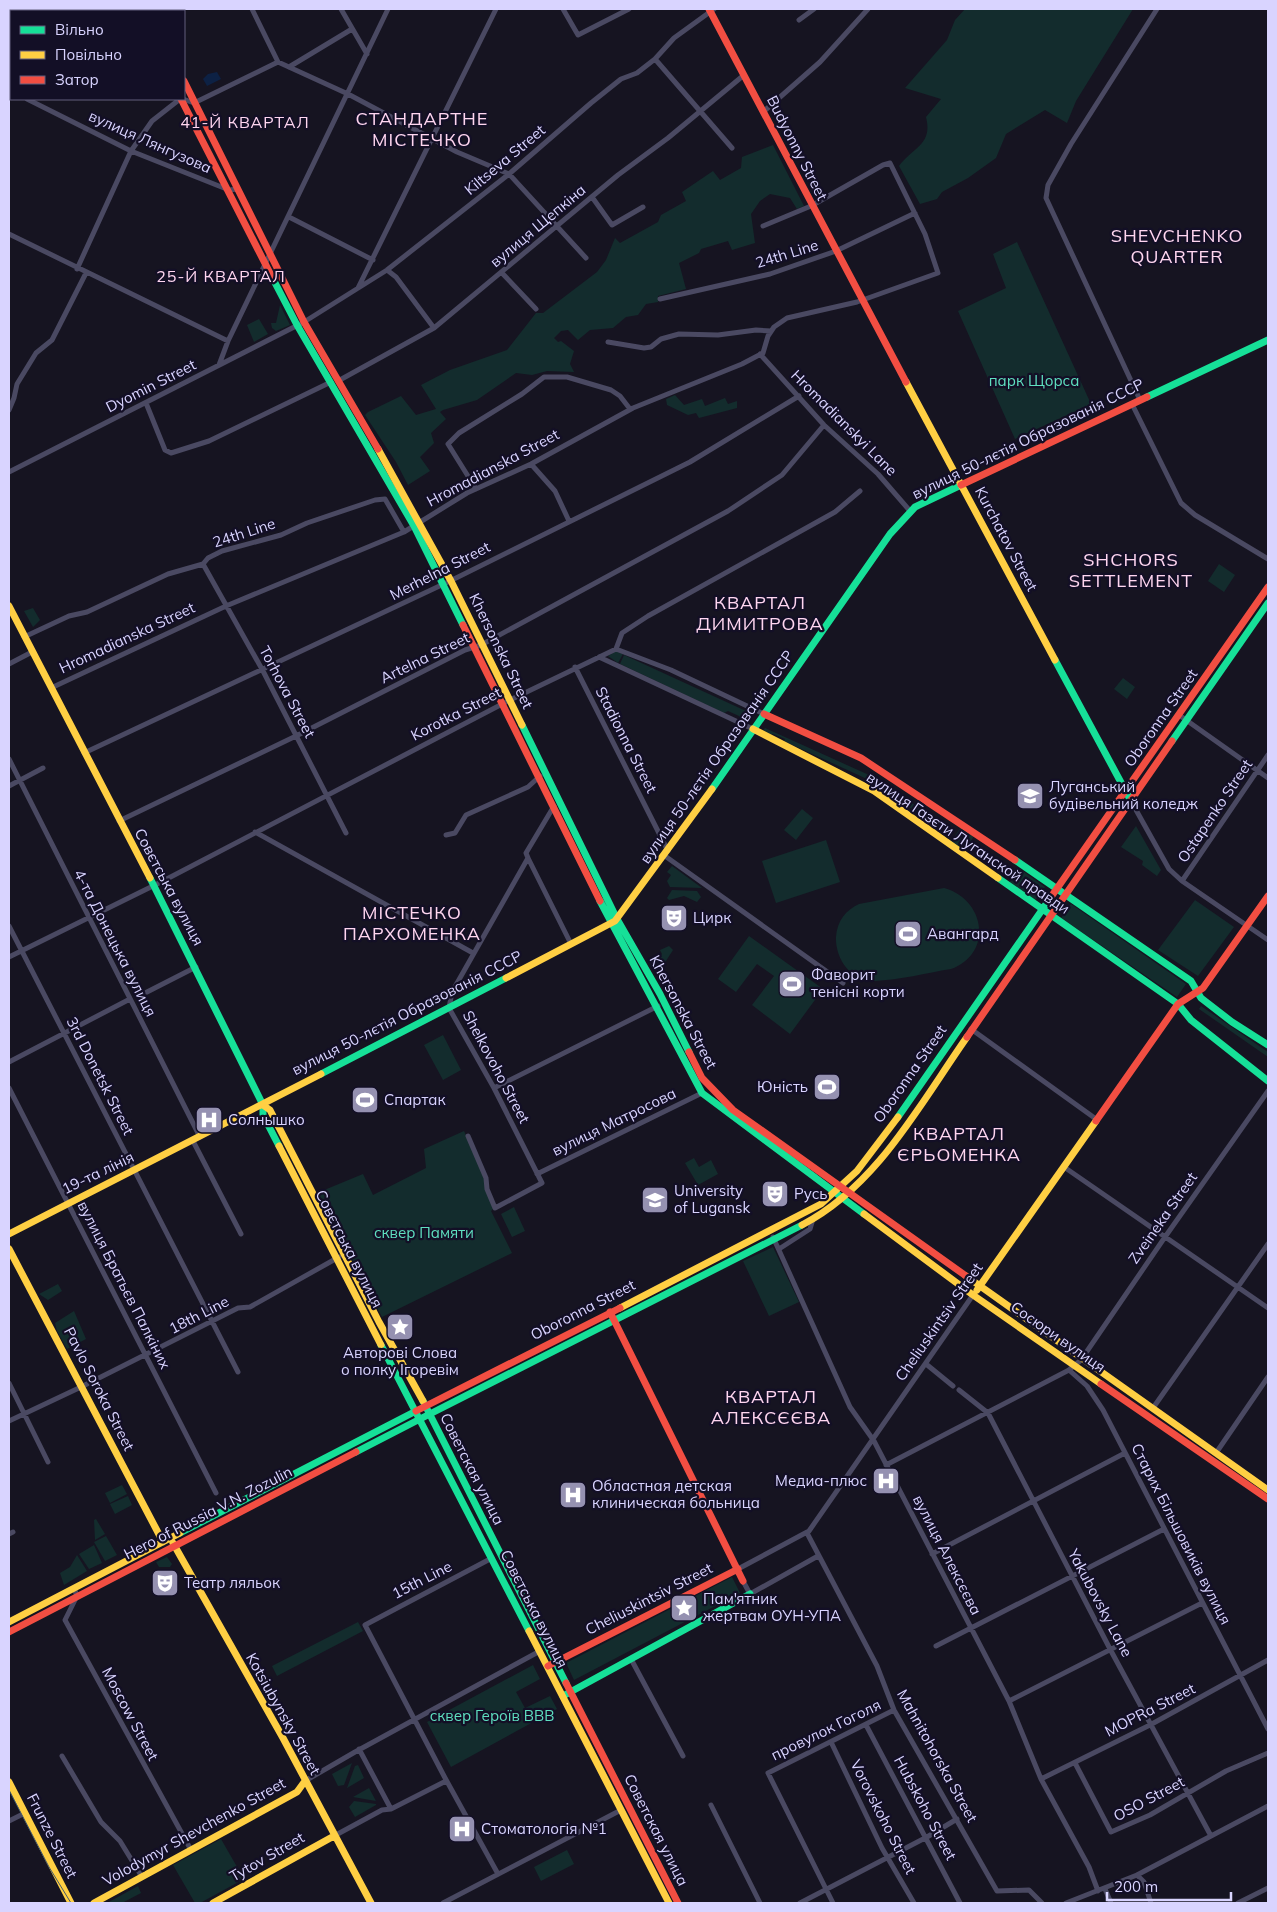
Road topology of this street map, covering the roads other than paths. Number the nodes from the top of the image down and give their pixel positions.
1 (252, 9) edge
2 (341, 9) edge
3 (388, 9) edge
4 (496, 9) edge
5 (563, 9) edge
6 (629, 9) edge
7 (814, 9) edge
8 (868, 9) edge
9 (1157, 9) edge
10 (711, 10) edge
11 (799, 20) dead end
12 (352, 29) junction
13 (367, 54) junction
14 (655, 59) junction
15 (278, 62) junction
16 (289, 67) junction
17 (744, 75) junction
18 (185, 83) edge
19 (348, 94) junction
20 (29, 100) edge
21 (180, 100) edge
22 (182, 100) edge
23 (184, 100) edge
24 (194, 103) junction
25 (701, 110) junction
26 (763, 112) junction
27 (432, 139) junction
28 (732, 148) dead end
29 (131, 151) junction
30 (509, 174) junction
31 (238, 188) junction
32 (229, 190) junction
33 (592, 196) junction
34 (812, 206) junction
35 (643, 207) dead end
36 (915, 213) junction
37 (288, 217) junction
38 (556, 226) junction
39 (763, 226) dead end
40 (9, 236) edge
41 (836, 251) junction
42 (271, 254) junction
43 (586, 258) dead end
44 (373, 260) junction
45 (266, 263) junction
46 (77, 269) junction
47 (388, 270) junction
48 (86, 273) junction
49 (502, 273) junction
50 (357, 289) junction
51 (660, 299) dead end
52 (862, 300) junction
53 (536, 309) dead end
54 (300, 323) junction
55 (434, 328) junction
56 (771, 331) junction
57 (1268, 340) edge
58 (228, 341) junction
59 (608, 342) dead end
60 (760, 354) junction
61 (219, 365) junction
62 (334, 381) junction
63 (799, 396) junction
64 (1140, 400) junction
65 (146, 403) junction
66 (1132, 404) junction
67 (630, 409) junction
68 (9, 410) edge
69 (824, 425) junction
70 (531, 464) junction
71 (9, 472) edge
72 (961, 484) junction
73 (476, 489) junction
74 (860, 491) dead end
75 (910, 511) junction
76 (569, 521) junction
77 (417, 524) junction
78 (404, 532) junction
79 (1268, 559) edge
80 (203, 564) junction
81 (451, 581) junction
82 (444, 584) junction
83 (1268, 587) edge
84 (1268, 603) edge
85 (9, 606) edge
86 (226, 606) junction
87 (24, 637) junction
88 (478, 646) junction
89 (616, 649) junction
90 (32, 652) junction
91 (599, 657) junction
92 (9, 664) edge
93 (575, 667) junction
94 (263, 671) junction
95 (51, 688) junction
96 (507, 702) junction
97 (764, 714) junction
98 (1179, 715) junction
99 (1186, 721) junction
100 (753, 729) junction
101 (296, 736) junction
102 (84, 753) junction
103 (1268, 755) edge
104 (9, 759) edge
105 (43, 768) dead end
106 (1258, 770) junction
107 (540, 776) junction
108 (1268, 778) edge
109 (19, 781) junction
110 (9, 786) edge
111 (1127, 790) junction
112 (327, 795) junction
113 (1131, 801) junction
114 (555, 806) junction
115 (119, 822) junction
116 (255, 832) junction
117 (346, 833) dead end
118 (446, 835) dead end
119 (667, 853) junction
120 (528, 858) junction
121 (1182, 881) junction
122 (154, 885) junction
123 (1057, 888) junction
124 (1066, 895) junction
125 (1268, 896) edge
126 (1042, 910) junction
127 (1051, 916) junction
128 (88, 917) junction
129 (614, 921) junction
130 (9, 926) edge
131 (1248, 926) junction
132 (1268, 940) edge
133 (571, 944) junction
134 (22, 951) junction
135 (473, 953) junction
136 (9, 957) edge
137 (196, 967) junction
138 (843, 983) dead end
139 (1197, 990) junction
140 (147, 992) dead end
141 (130, 999) junction
142 (1178, 1004) junction
143 (658, 1006) junction
144 (449, 1008) junction
145 (971, 1030) junction
146 (65, 1035) junction
147 (1268, 1045) edge
148 (9, 1062) edge
149 (1268, 1081) edge
150 (9, 1088) edge
151 (494, 1088) junction
152 (1268, 1091) edge
153 (702, 1093) junction
154 (263, 1105) junction
155 (1096, 1119) junction
156 (468, 1136) dead end
157 (197, 1139) junction
158 (1064, 1167) junction
159 (135, 1171) junction
160 (537, 1174) junction
161 (843, 1187) junction
162 (837, 1192) junction
163 (851, 1192) junction
164 (844, 1198) junction
165 (68, 1203) junction
166 (813, 1219) junction
167 (770, 1232) junction
168 (9, 1234) edge
169 (241, 1234) dead end
170 (1165, 1237) junction
171 (775, 1239) junction
172 (1268, 1244) edge
173 (9, 1249) edge
174 (779, 1250) junction
175 (342, 1256) junction
176 (979, 1287) junction
177 (1237, 1288) junction
178 (973, 1295) junction
179 (1268, 1308) edge
180 (610, 1312) junction
181 (614, 1320) junction
182 (212, 1322) junction
183 (146, 1356) junction
184 (1081, 1360) junction
185 (926, 1364) junction
186 (1072, 1368) junction
187 (238, 1372) dead end
188 (1268, 1377) edge
189 (9, 1383) edge
190 (953, 1386) dead end
191 (81, 1388) junction
192 (959, 1390) dead end
193 (426, 1406) junction
194 (1153, 1408) junction
195 (416, 1411) junction
196 (988, 1413) junction
197 (24, 1414) junction
198 (429, 1415) junction
199 (420, 1419) junction
200 (9, 1421) edge
201 (874, 1441) junction
202 (1125, 1453) junction
203 (1216, 1453) junction
204 (48, 1462) dead end
205 (886, 1465) junction
206 (1268, 1490) edge
207 (216, 1493) dead end
208 (1268, 1499) edge
209 (1033, 1501) junction
210 (1164, 1529) junction
211 (807, 1533) junction
212 (167, 1540) junction
213 (175, 1547) junction
214 (932, 1554) junction
215 (818, 1556) junction
216 (492, 1558) junction
217 (738, 1569) junction
218 (1072, 1576) junction
219 (744, 1581) joint
220 (74, 1588) junction
221 (750, 1594) junction
222 (77, 1596) junction
223 (1202, 1603) junction
224 (9, 1622) edge
225 (970, 1629) junction
226 (9, 1632) edge
227 (936, 1646) dead end
228 (1110, 1649) junction
229 (540, 1651) junction
230 (631, 1659) junction
231 (1268, 1660) edge
232 (552, 1664) junction
233 (1242, 1677) junction
234 (566, 1694) junction
235 (1009, 1702) junction
236 (894, 1710) junction
237 (414, 1719) junction
238 (866, 1725) junction
239 (1150, 1725) junction
240 (1268, 1729) edge
241 (831, 1742) junction
242 (359, 1750) junction
243 (1268, 1753) edge
244 (62, 1756) dead end
245 (683, 1756) dead end
246 (1075, 1763) junction
247 (1041, 1779) junction
248 (305, 1781) junction
249 (446, 1781) junction
250 (9, 1782) edge
251 (1187, 1793) junction
252 (711, 1805) dead end
253 (1268, 1806) edge
254 (391, 1810) junction
255 (621, 1810) junction
256 (25, 1813) junction
257 (957, 1819) junction
258 (9, 1821) edge
259 (334, 1836) junction
260 (1211, 1836) junction
261 (927, 1837) junction
262 (191, 1850) junction
263 (889, 1857) junction
264 (498, 1874) junction
265 (1137, 1875) junction
266 (142, 1877) junction
267 (1268, 1888) edge
268 (1105, 1889) junction
269 (826, 1890) junction
270 (1098, 1891) junction
271 (71, 1903) edge
272 (94, 1903) edge
273 (213, 1903) edge
274 (371, 1903) edge
275 (443, 1903) edge
276 (669, 1903) edge
277 (678, 1903) edge
278 (760, 1903) edge
279 (800, 1903) edge
280 (833, 1903) edge
281 (914, 1903) edge
282 (960, 1903) edge
283 (1042, 1903) edge
284 (1066, 1903) edge
285 (1111, 1903) edge
286 (1151, 1903) edge
287 (1238, 1903) edge

1 - 15 street
2 - 12 street
3 - 13 street
4 - 27 street
5 - 6 street
7 - 11 street
8 - 26 street
9 - 64 street
10 - 14 street, Kiltseva Street
10 - 17 street, Budyonny Street
12 - 13 street
12 - 16 street
13 - 19 street
14 - 25 street
14 - 30 street, Kiltseva Street
15 - 16 street
15 - 24 street
16 - 19 street
17 - 25 street, вулиця Щепкіна
17 - 26 street, Budyonny Street
18 - 24 street, Khersonska Street
19 - 27 street
19 - 37 street
20 - 29 street, вулиця Лянгузова
21 - 29 street
22 - 32 street, Khersonska Street
23 - 24 street
24 - 31 street, Khersonska Street
25 - 28 street
25 - 33 street, вулиця Щепкіна
26 - 34 street, Budyonny Street
27 - 30 street
27 - 44 street
29 - 32 street, вулиця Лянгузова
29 - 46 street
30 - 38 street
30 - 47 street, Kiltseva Street
31 - 32 street
31 - 42 street, Khersonska Street
32 - 45 street, Khersonska Street
33 - 35 street
33 - 38 street, вулиця Щепкіна
34 - 36 street
34 - 39 street
34 - 41 street, Budyonny Street
36 - 41 street, 24th Line
36 - 52 street
37 - 42 street
37 - 44 street
38 - 43 street
38 - 49 street, вулиця Щепкіна
40 - 46 street
41 - 51 street, 24th Line
41 - 52 street, Budyonny Street
42 - 45 street
42 - 54 street, Khersonska Street
44 - 50 street
45 - 54 street, Khersonska Street
45 - 58 street
46 - 48 street
47 - 50 street, Kiltseva Street
47 - 55 street
48 - 58 street
48 - 68 street
49 - 53 street
49 - 55 street, вулиця Щепкіна
50 - 54 street, Kiltseva Street
52 - 56 street
52 - 72 street, Kurchatov Street
54 - 61 street, Dyomin Street
54 - 62 street, Khersonska Street
55 - 62 street, вулиця Щепкіна
56 - 59 street
56 - 60 street
57 - 64 street, вулиця 50-лєтія Образованія СССР
58 - 61 street
60 - 63 street, Hromadianskyi Lane
60 - 67 street, Hromadianska Street
61 - 65 street, Dyomin Street
62 - 65 street, вулиця Щепкіна
62 - 77 street, Khersonska Street
63 - 69 street, Hromadianskyi Lane
63 - 76 street, Merhelna Street
64 - 66 street, вулиця 50-лєтія Образованія СССР
65 - 71 street, Dyomin Street
66 - 72 street, вулиця 50-лєтія Образованія СССР
66 - 79 street
67 - 70 street, Hromadianska Street
67 - 73 street
69 - 75 street, Hromadianskyi Lane
69 - 88 street, Artelna Street
70 - 73 street, Hromadianska Street
70 - 76 street
72 - 75 street, вулиця 50-лєтія Образованія СССР
72 - 111 street, Kurchatov Street
73 - 77 street, Hromadianska Street
74 - 89 street
75 - 97 street, вулиця 50-лєтія Образованія СССР
76 - 81 street, Merhelna Street
77 - 78 street, Hromadianska Street
77 - 81 street, Khersonska Street
77 - 82 street, Khersonska Street
78 - 80 street, 24th Line
78 - 86 street, Hromadianska Street
80 - 86 street, Torhova Street
80 - 87 street, 24th Line
81 - 82 street, Merhelna Street
81 - 88 street, Khersonska Street
82 - 88 street, Khersonska Street
82 - 94 street, Merhelna Street
83 - 98 street, Oboronna Street
84 - 99 street, Oboronna Street
85 - 87 street, Совєтська вулиця
86 - 94 street, Torhova Street
86 - 95 street, Hromadianska Street
87 - 90 street, Совєтська вулиця
88 - 96 street, Khersonska Street
88 - 101 street, Artelna Street
89 - 91 street, Korotka Street
89 - 97 street, вулиця Газєти Луганской правди
90 - 92 street
90 - 95 street, Совєтська вулиця
91 - 93 street, Korotka Street
91 - 100 street, вулиця Газєти Луганской правди
93 - 96 street, Korotka Street
93 - 119 street, Stadionna Street
94 - 101 street, Torhova Street
94 - 102 street, Merhelna Street
95 - 102 street, Совєтська вулиця
96 - 107 street, Khersonska Street
96 - 112 street, Korotka Street
96 - 129 street, Khersonska Street
97 - 100 street, вулиця 50-лєтія Образованія СССР
97 - 123 street, вулиця Газєти Луганской правди
98 - 99 street
98 - 111 street, Oboronna Street
99 - 106 street
99 - 113 street, Oboronna Street
100 - 119 street, вулиця 50-лєтія Образованія СССР
100 - 126 street, вулиця Газєти Луганской правди
101 - 112 street, Torhova Street
101 - 115 street, Artelna Street
102 - 115 street, Совєтська вулиця
103 - 106 street, Ostapenko Street
104 - 109 street, 4-та Донецька вулиця
105 - 109 street
106 - 108 street
106 - 121 street, Ostapenko Street
107 - 114 street, Khersonska Street
107 - 118 street
109 - 110 street
109 - 128 street, 4-та Донецька вулиця
111 - 113 street, Kurchatov Street
111 - 123 street, Oboronna Street
112 - 116 street, Korotka Street
112 - 117 street, Torhova Street
113 - 121 street
113 - 124 street, Oboronna Street
114 - 120 street, Shelkovoho Street
114 - 129 street, Khersonska Street
115 - 122 street, Совєтська вулиця
116 - 122 street, Korotka Street
116 - 135 street
119 - 129 street, вулиця 50-лєтія Образованія СССР
119 - 138 street
120 - 133 street
120 - 135 street, Shelkovoho Street
121 - 131 street
122 - 128 street, Korotka Street
122 - 137 street, Совєтська вулиця
123 - 124 street, вулиця Газєти Луганской правди
123 - 126 street, Oboronna Street
124 - 127 street, Oboronna Street
124 - 139 street, вулиця Газєти Луганской правди
125 - 131 street, Cheliuskintsiv Street
126 - 127 street, вулиця Газєти Луганской правди
126 - 161 street, Oboronna Street
127 - 142 street, вулиця Газєти Луганской правди
127 - 145 street, Oboronna Street
128 - 134 street, Korotka Street
128 - 141 street, 4-та Донецька вулиця
129 - 133 street, вулиця 50-лєтія Образованія СССР
129 - 143 street, Khersonska Street
129 - 161 street, Khersonska Street
130 - 134 street, 3rd Donetsk Street
131 - 132 street
131 - 139 street, Cheliuskintsiv Street
133 - 144 street, вулиця 50-лєтія Образованія СССР
134 - 136 street, Korotka Street
134 - 146 street, 3rd Donetsk Street
135 - 144 street, Shelkovoho Street
137 - 140 street
137 - 154 street, Совєтська вулиця
139 - 142 street, Cheliuskintsiv Street
139 - 147 street, вулиця Газєти Луганской правди
141 - 146 street
141 - 157 street, 4-та Донецька вулиця
142 - 149 street, вулиця Газєти Луганской правди
142 - 155 street, Cheliuskintsiv Street
143 - 151 street
143 - 153 street, Khersonska Street
144 - 151 street, Shelkovoho Street
144 - 154 street, вулиця 50-лєтія Образованія СССР
145 - 155 street
145 - 163 street, Oboronna Street
146 - 148 street
146 - 159 street, 3rd Donetsk Street
150 - 165 street, вулиця Братьєв Палкіних
151 - 160 street, Shelkovoho Street
152 - 170 street, Zveineka Street
153 - 160 street, вулиця Матросова
153 - 162 street, Khersonska Street
154 - 157 street, вулиця 50-лєтія Образованія СССР
154 - 175 street, Советская улица
155 - 158 street, Cheliuskintsiv Street
156 - 160 street, Shelkovoho Street
157 - 159 street, 19-та лінія
157 - 169 street, 4-та Донецька вулиця
158 - 170 street
158 - 176 street, Cheliuskintsiv Street
159 - 165 street, 19-та лінія
159 - 182 street, 3rd Donetsk Street
161 - 162 street, Oboronna Street
161 - 163 street, Сосюри вулиця
162 - 164 street, Сосюри вулиця
162 - 167 street, Oboronna Street
163 - 164 street, Oboronna Street
163 - 176 street, Сосюри вулиця
164 - 166 street, Oboronna Street
164 - 178 street, Сосюри вулиця
165 - 168 street, 19-та лінія
165 - 183 street, вулиця Братьєв Палкіних
166 - 171 street, Oboronna Street
166 - 174 street
167 - 171 street, вулиця Алексєєва
167 - 180 street, Oboronna Street
170 - 177 street
170 - 184 street, Zveineka Street
171 - 174 street, вулиця Алексєєва
171 - 181 street, Oboronna Street
172 - 177 street
173 - 191 street, Pavlo Soroka Street
174 - 201 street, вулиця Алексєєва
175 - 182 street, 18th Line
175 - 193 street, Советская улица
175 - 195 street, Совєтська вулиця
176 - 178 street, Cheliuskintsiv Street
176 - 184 street, Сосюри вулиця
177 - 179 street
177 - 194 street
178 - 185 street, Cheliuskintsiv Street
178 - 186 street, Сосюри вулиця
180 - 181 street
180 - 193 street, Oboronna Street
181 - 198 street, Oboronna Street
181 - 217 street
182 - 183 street, 18th Line
182 - 187 street, 3rd Donetsk Street
183 - 191 street, 18th Line
183 - 207 street, вулиця Братьєв Палкіних
184 - 186 street
184 - 194 street, Сосюри вулиця
185 - 190 street
185 - 201 street, Cheliuskintsiv Street
186 - 196 street
186 - 202 street, Старих Більшовиків вулиця
186 - 208 street, Сосюри вулиця
188 - 203 street
189 - 197 street
191 - 197 street, 18th Line
191 - 212 street, Pavlo Soroka Street
192 - 196 street, Yakubovsky Lane
193 - 195 street, Oboronna Street
193 - 198 street, Советская улица
194 - 203 street, Сосюри вулиця
195 - 199 street, Совєтська вулиця
195 - 212 street, Hero of Russia V.N. Zozulin
196 - 205 street
196 - 209 street, Yakubovsky Lane
197 - 200 street, 18th Line
197 - 204 street
198 - 199 street, Oboronna Street
198 - 232 street, Советская улица
199 - 213 street, Hero of Russia V.N. Zozulin
199 - 216 street, Совєтська вулиця
201 - 205 street, вулиця Алексєєва
201 - 211 street, Cheliuskintsiv Street
202 - 209 street
202 - 210 street, Старих Більшовиків вулиця
203 - 206 street, Сосюри вулиця
205 - 214 street, вулиця Алексєєва
209 - 214 street
209 - 218 street, Yakubovsky Lane
210 - 218 street
210 - 223 street, Старих Більшовиків вулиця
211 - 215 street, Mahnitohorska Street
211 - 217 street, Cheliuskintsiv Street
212 - 213 street, Kotsiubynsky Street
212 - 220 street, Hero of Russia V.N. Zozulin
213 - 222 street, Hero of Russia V.N. Zozulin
213 - 248 street, Kotsiubynsky Street
214 - 225 street, вулиця Алексєєва
215 - 221 street
215 - 236 street, Mahnitohorska Street
216 - 229 street, Совєтська вулиця
216 - 237 street, 15th Line
217 - 219 street
217 - 232 street, Cheliuskintsiv Street
218 - 225 street
218 - 228 street, Yakubovsky Lane
219 - 221 street
220 - 222 street
220 - 224 street, Hero of Russia V.N. Zozulin
221 - 230 street
222 - 226 street, Hero of Russia V.N. Zozulin
222 - 262 street, Moscow Street
223 - 228 street
223 - 233 street, Старих Більшовиків вулиця
225 - 227 street
225 - 235 street, вулиця Алексєєва
228 - 235 street
228 - 239 street, Yakubovsky Lane
229 - 232 street, Совєтська вулиця
229 - 237 street
230 - 234 street
230 - 245 street
231 - 233 street, MOPRa Street
232 - 234 street, Советская улица
233 - 239 street, MOPRa Street
233 - 240 street, Старих Більшовиків вулиця
234 - 255 street
234 - 277 street, Советская улица
235 - 247 street, вулиця Алексєєва
236 - 238 street, провулок Гоголя
236 - 257 street, Mahnitohorska Street
237 - 242 street
237 - 249 street
238 - 241 street, провулок Гоголя
238 - 261 street, Hubskoho Street
239 - 246 street, MOPRa Street
239 - 251 street, Yakubovsky Lane
241 - 263 street, Vorovskoho Street
241 - 269 street, провулок Гоголя
242 - 248 street
242 - 254 street
243 - 251 street, OSO Street
244 - 266 street
246 - 247 street, MOPRa Street
246 - 251 street, OSO Street
247 - 270 street, вулиця Алексєєва
248 - 259 street, Kotsiubynsky Street
248 - 262 street, Volodymyr Shevchenko Street
249 - 254 street
249 - 264 street
250 - 256 street, Frunze Street
251 - 260 street, Yakubovsky Lane
252 - 278 street
253 - 260 street
254 - 259 street
255 - 264 street
255 - 276 street
256 - 258 street
256 - 271 street, Frunze Street
257 - 261 street
257 - 283 street, Mahnitohorska Street
259 - 273 street, Tytov Street
259 - 274 street, Kotsiubynsky Street
260 - 265 street
261 - 263 street
261 - 282 street, Hubskoho Street
262 - 266 street, Volodymyr Shevchenko Street
263 - 269 street
263 - 281 street, Vorovskoho Street
264 - 275 street
265 - 268 street
265 - 286 street
266 - 272 street, Volodymyr Shevchenko Street
267 - 287 street
268 - 270 street
268 - 285 street
269 - 279 street
269 - 280 street
270 - 284 street

